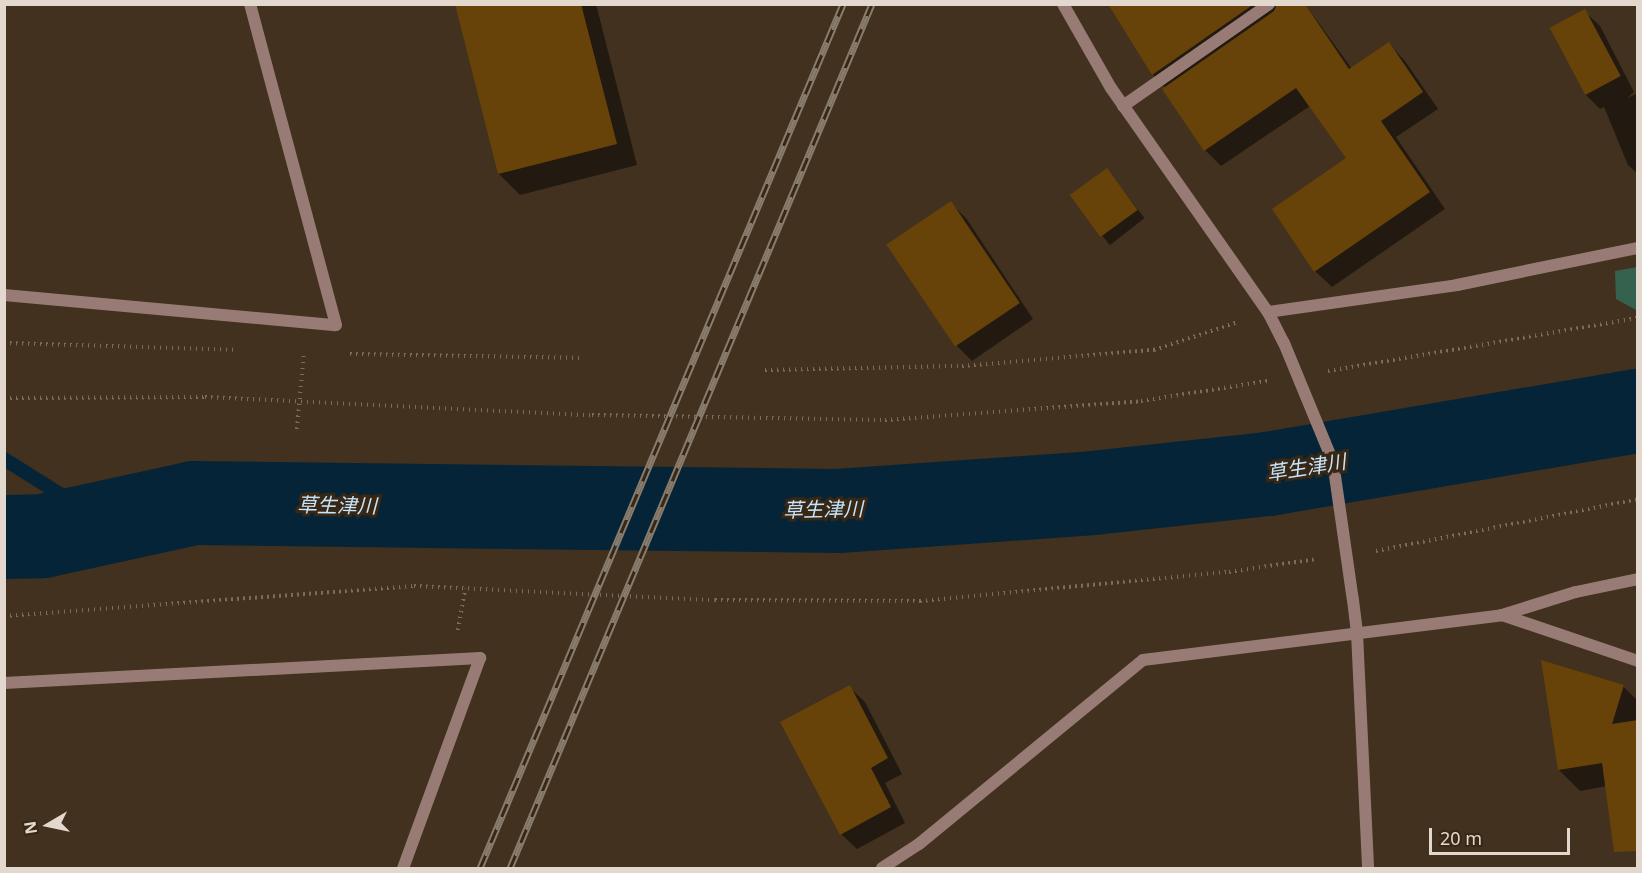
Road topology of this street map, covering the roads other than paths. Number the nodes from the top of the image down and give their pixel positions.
1 (250, 4) edge
2 (1063, 4) edge
3 (1269, 4) edge
4 (1123, 106) junction
5 (1638, 248) edge
6 (4, 295) edge
7 (1268, 312) junction
8 (1638, 579) edge
9 (1502, 615) junction
10 (1356, 633) junction
11 (1638, 661) edge
12 (4, 683) edge
13 (403, 868) edge
14 (882, 868) edge
15 (1368, 868) edge

1 - 6 street
2 - 4 street
3 - 4 street
4 - 7 street
5 - 7 street
7 - 10 street, bridge
8 - 9 street
9 - 10 street
9 - 11 street
10 - 14 street
10 - 15 street
12 - 13 street

